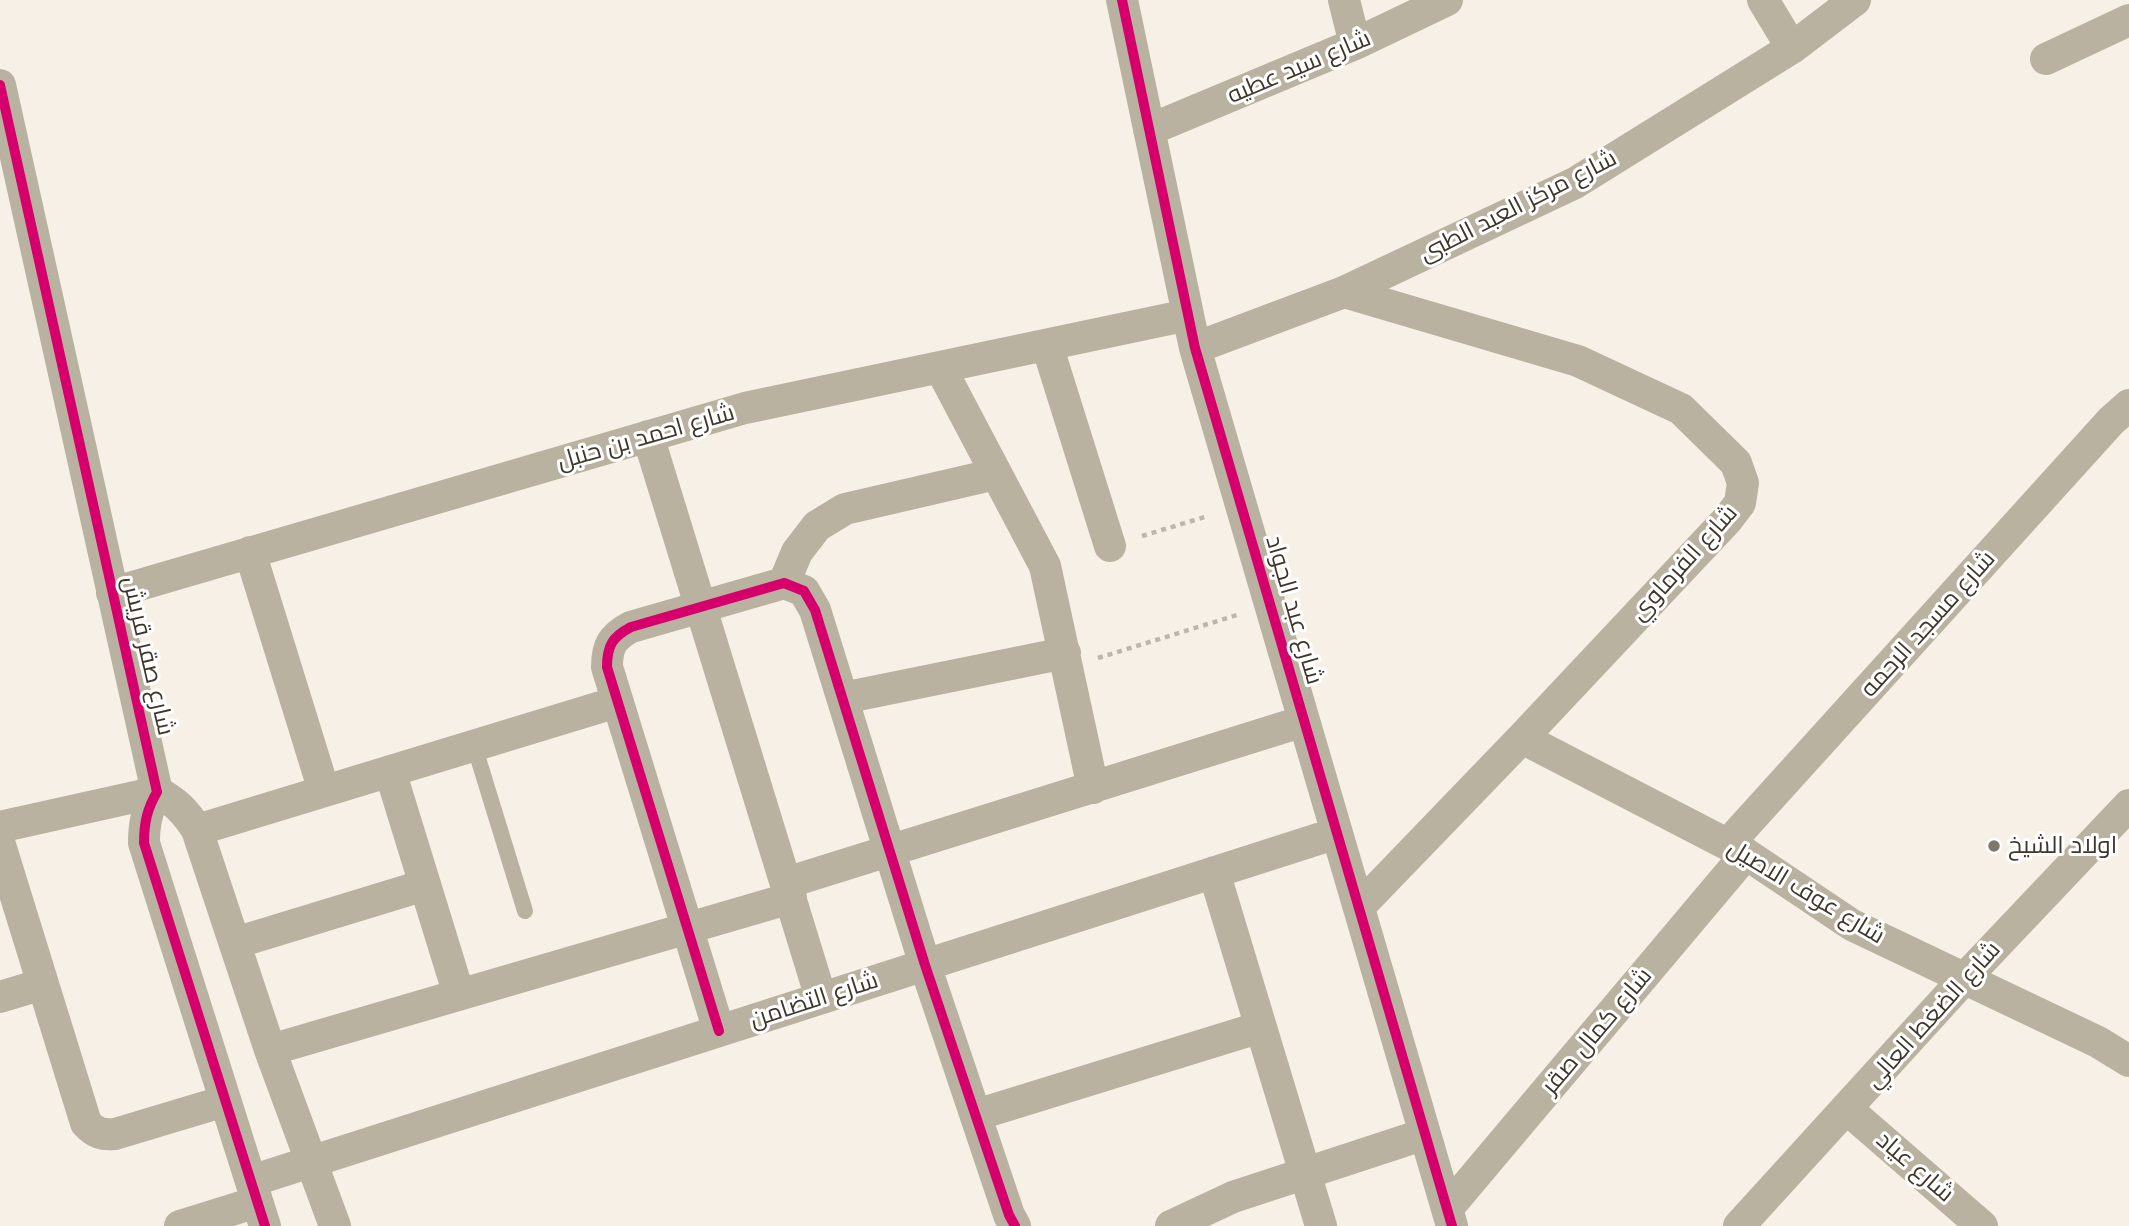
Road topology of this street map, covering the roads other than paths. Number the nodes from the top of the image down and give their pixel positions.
1 (1122, 0) edge
2 (1344, 0) edge
3 (1447, 0) edge
4 (1763, 0) edge
5 (1855, 0) edge
6 (2129, 20) edge
7 (1355, 44) junction
8 (1792, 48) junction
9 (2046, 59) dead end
10 (0, 85) edge
11 (1149, 130) junction
12 (1345, 292) junction
13 (1188, 315) junction
14 (1047, 345) junction
15 (1195, 348) junction
16 (940, 367) junction
17 (2129, 405) edge
18 (648, 436) junction
19 (996, 474) junction
20 (1110, 546) dead end
21 (250, 552) junction
22 (784, 583) junction
23 (111, 593) junction
24 (700, 607) junction
25 (1066, 660) junction
26 (843, 698) junction
27 (617, 702) junction
28 (1304, 721) junction
29 (1522, 738) junction
30 (474, 746) junction
31 (390, 771) junction
32 (1093, 788) junction
33 (324, 791) junction
34 (157, 792) junction
35 (2129, 805) edge
36 (0, 827) edge
37 (197, 830) junction
38 (1337, 833) junction
39 (0, 845) edge
40 (1737, 849) junction
41 (890, 851) junction
42 (1214, 872) junction
43 (425, 885) junction
44 (788, 891) junction
45 (1359, 906) junction
46 (525, 911) dead end
47 (687, 929) junction
48 (234, 943) junction
49 (925, 965) junction
50 (1964, 979) junction
51 (43, 984) junction
52 (459, 995) junction
53 (0, 997) edge
54 (821, 998) junction
55 (1261, 1027) junction
56 (719, 1031) junction
57 (270, 1050) junction
58 (2129, 1061) edge
59 (225, 1101) junction
60 (1847, 1109) junction
61 (976, 1115) junction
62 (1425, 1134) junction
63 (311, 1162) junction
64 (1305, 1173) junction
65 (257, 1203) edge
66 (1450, 1217) edge
67 (1003, 1222) edge
68 (180, 1226) edge
69 (335, 1226) edge
70 (1171, 1226) edge
71 (1321, 1226) edge
72 (1739, 1226) edge
73 (1982, 1226) edge

1 - 11 street, شارع عبد الجواد
2 - 7 street
3 - 7 street, شارع سيد عطيه
4 - 8 street
5 - 8 street, شارع مركز العبد الطبى
6 - 9 street
7 - 11 street, شارع سيد عطيه
8 - 12 street, شارع مركز العبد الطبى
10 - 23 street, شارع صقر قريش
11 - 13 street, شارع عبد الجواد
12 - 15 street, شارع مركز العبد الطبى
12 - 29 street, شارع الفرماوي
13 - 14 street, شارع احمد بن حنبل
13 - 15 street, شارع عبد الجواد
14 - 16 street, شارع احمد بن حنبل
14 - 20 street
15 - 28 street, شارع عبد الجواد
16 - 18 street, شارع احمد بن حنبل
16 - 19 street
17 - 40 street, شارع مسجد الرحمه
18 - 21 street, شارع احمد بن حنبل
18 - 24 street
19 - 22 street
19 - 25 street
21 - 23 street, شارع احمد بن حنبل
21 - 33 street
22 - 24 street
22 - 26 street
23 - 34 street, شارع صقر قريش
24 - 27 street
24 - 44 street
25 - 26 street
25 - 32 street
26 - 41 street
27 - 30 street
27 - 47 street
28 - 32 street
28 - 38 street, شارع عبد الجواد
29 - 40 street, شارع عوف الاصيل
29 - 45 street, شارع الفرماوي
30 - 31 street
30 - 46 lane
31 - 33 street
31 - 43 street
32 - 41 street
33 - 37 street
34 - 36 street
34 - 37 street
34 - 59 street
35 - 50 street, شارع الضغط العالي
37 - 48 street
38 - 42 street, شارع التضامن
38 - 45 street, شارع عبد الجواد
39 - 51 street
40 - 50 street, شارع عوف الاصيل
40 - 66 street, شارع كمال صقر
41 - 44 street
41 - 49 street
42 - 49 street, شارع التضامن
42 - 55 street
43 - 48 street
43 - 52 street
44 - 47 street
44 - 54 street
45 - 62 street, شارع عبد الجواد
47 - 52 street
47 - 56 street
48 - 57 street
49 - 54 street, شارع التضامن
49 - 61 street
50 - 58 street, شارع عوف الاصيل
50 - 60 street, شارع الضغط العالي
51 - 53 street
51 - 59 street
52 - 57 street
54 - 56 street, شارع التضامن
55 - 61 street
55 - 64 street
56 - 63 street, شارع التضامن
57 - 63 street
59 - 65 street
60 - 72 street, شارع الضغط العالي
60 - 73 street, شارع عياد
61 - 67 street
62 - 64 street
62 - 66 street, شارع عبد الجواد
63 - 65 street, شارع التضامن
63 - 69 street
64 - 70 street
64 - 71 street
65 - 68 street, شارع التضامن

